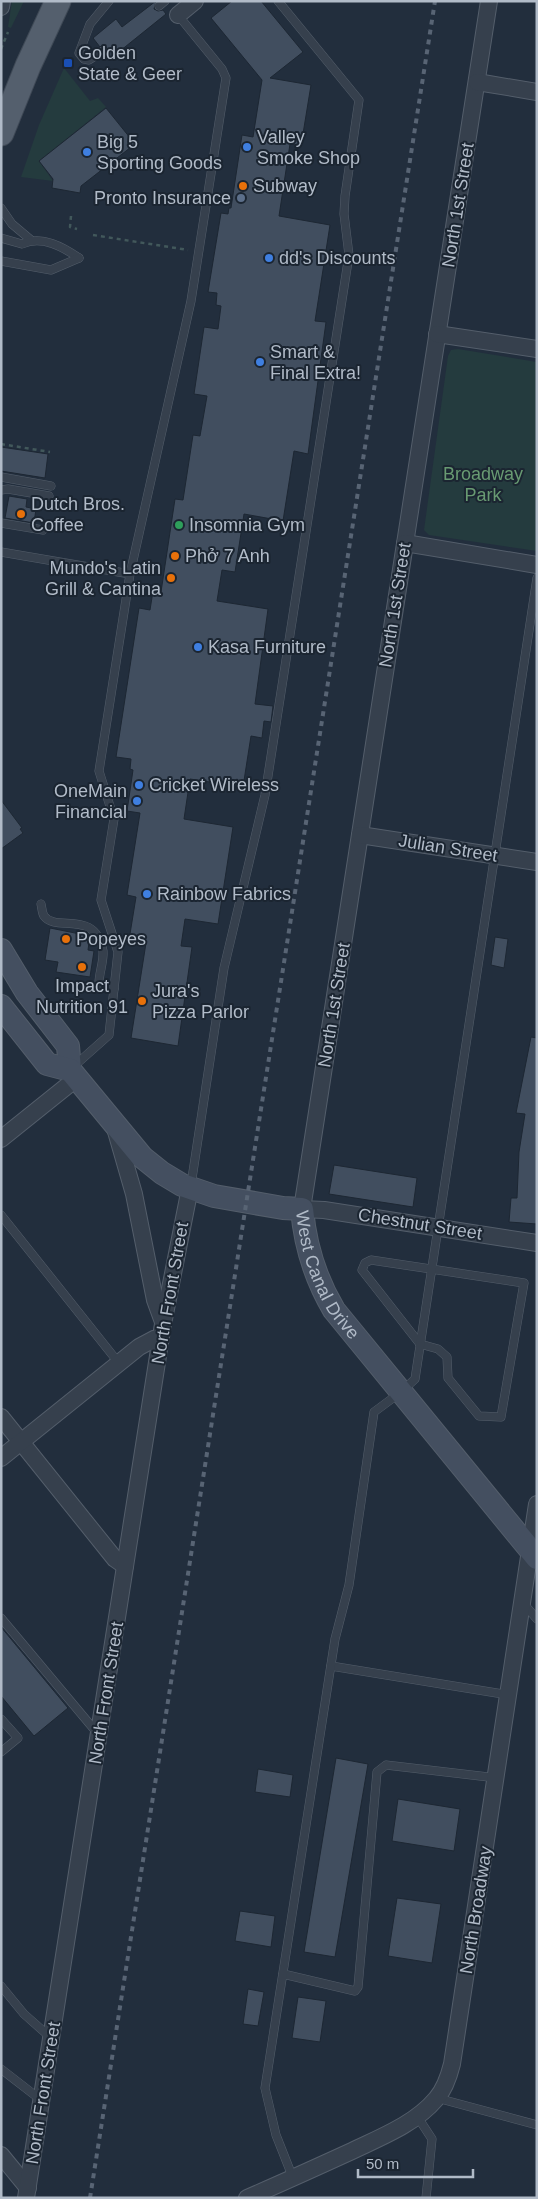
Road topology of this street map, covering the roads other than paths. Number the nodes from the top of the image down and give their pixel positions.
1 (2, 1) edge
2 (58, 1) edge
3 (109, 1) edge
4 (278, 1) edge
5 (489, 1) edge
6 (194, 2) edge
7 (1, 7) edge
8 (178, 15) joint
9 (103, 51) dead end
10 (477, 82) junction
11 (537, 92) edge
12 (1, 132) edge
13 (1, 208) edge
14 (1, 238) edge
15 (30, 240) junction
16 (1, 262) edge
17 (438, 334) junction
18 (537, 349) edge
19 (1, 477) edge
20 (51, 486) dead end
21 (1, 490) edge
22 (49, 496) dead end
23 (1, 523) edge
24 (43, 530) dead end
25 (405, 543) junction
26 (1, 552) edge
27 (537, 565) edge
28 (130, 574) junction
29 (537, 578) edge
30 (360, 834) junction
31 (495, 855) junction
32 (537, 862) edge
33 (41, 904) dead end
34 (1, 950) edge
35 (114, 989) junction
36 (3, 1011) edge
37 (73, 1074) junction
38 (114, 1123) junction
39 (1, 1139) edge
40 (190, 1188) junction
41 (302, 1209) junction
42 (1, 1215) edge
43 (438, 1227) junction
44 (537, 1242) edge
45 (432, 1270) junction
46 (162, 1331) junction
47 (420, 1344) junction
48 (118, 1362) junction
49 (401, 1392) junction
50 (1, 1417) edge
51 (21, 1442) junction
52 (1, 1458) edge
53 (537, 1504) edge
54 (533, 1554) edge
55 (125, 1566) junction
56 (522, 1603) junction
57 (1, 1618) edge
58 (537, 1619) edge
59 (331, 1666) junction
60 (509, 1695) junction
61 (1, 1719) edge
62 (99, 1736) junction
63 (1, 1752) edge
64 (497, 1778) junction
65 (283, 1974) junction
66 (1, 1986) edge
67 (51, 2038) junction
68 (1, 2069) edge
69 (436, 2098) junction
70 (42, 2100) junction
71 (418, 2116) junction
72 (537, 2125) edge
73 (1, 2155) edge
74 (293, 2178) junction
75 (27, 2193) edge
76 (247, 2198) edge
77 (426, 2198) edge

1 - 7 street
2 - 12 main road
3 - 9 lane
4 - 40 lane
5 - 10 street, North 1st Street
6 - 8 street
8 - 28 lane
10 - 11 street
10 - 17 street, North 1st Street
13 - 15 lane
14 - 15 lane
15 - 16 lane
17 - 18 street
17 - 25 street, North 1st Street
19 - 20 lane
21 - 22 lane
23 - 24 lane
25 - 27 street
25 - 30 street, North 1st Street
26 - 28 lane
28 - 35 lane
29 - 31 lane
30 - 31 street, Julian Street
30 - 41 street, North 1st Street
31 - 32 street, Julian Street
31 - 43 lane
33 - 35 lane
34 - 37 street
35 - 37 lane
36 - 37 street
37 - 38 street, West Canal Drive
37 - 39 street
38 - 40 street, West Canal Drive
38 - 46 street
40 - 41 street, West Canal Drive
40 - 46 street, North Front Street
41 - 43 street, Chestnut Street
41 - 49 street, West Canal Drive
42 - 48 lane
43 - 44 street, Chestnut Street
43 - 45 lane
45 - 47 lane
45 - 47 lane
45 - 47 lane
46 - 48 street
46 - 55 street, North Front Street
47 - 49 lane
48 - 51 street
49 - 54 street, West Canal Drive
49 - 59 lane
50 - 51 street
51 - 52 street
51 - 55 street
53 - 54 street, North Broadway
54 - 56 street, North Broadway
55 - 62 street, North Front Street
56 - 58 lane
56 - 60 street, North Broadway
57 - 62 lane
59 - 60 lane
59 - 65 lane
60 - 64 street, North Broadway
61 - 63 lane
62 - 67 street, North Front Street
64 - 65 lane
64 - 69 street, North Broadway
65 - 74 lane
66 - 67 lane
67 - 70 street, North Front Street
68 - 70 lane
69 - 71 street, North Broadway
69 - 72 lane
70 - 75 street, North Front Street
71 - 74 street, North Broadway
71 - 77 lane
73 - 75 street
74 - 76 street, North Broadway

